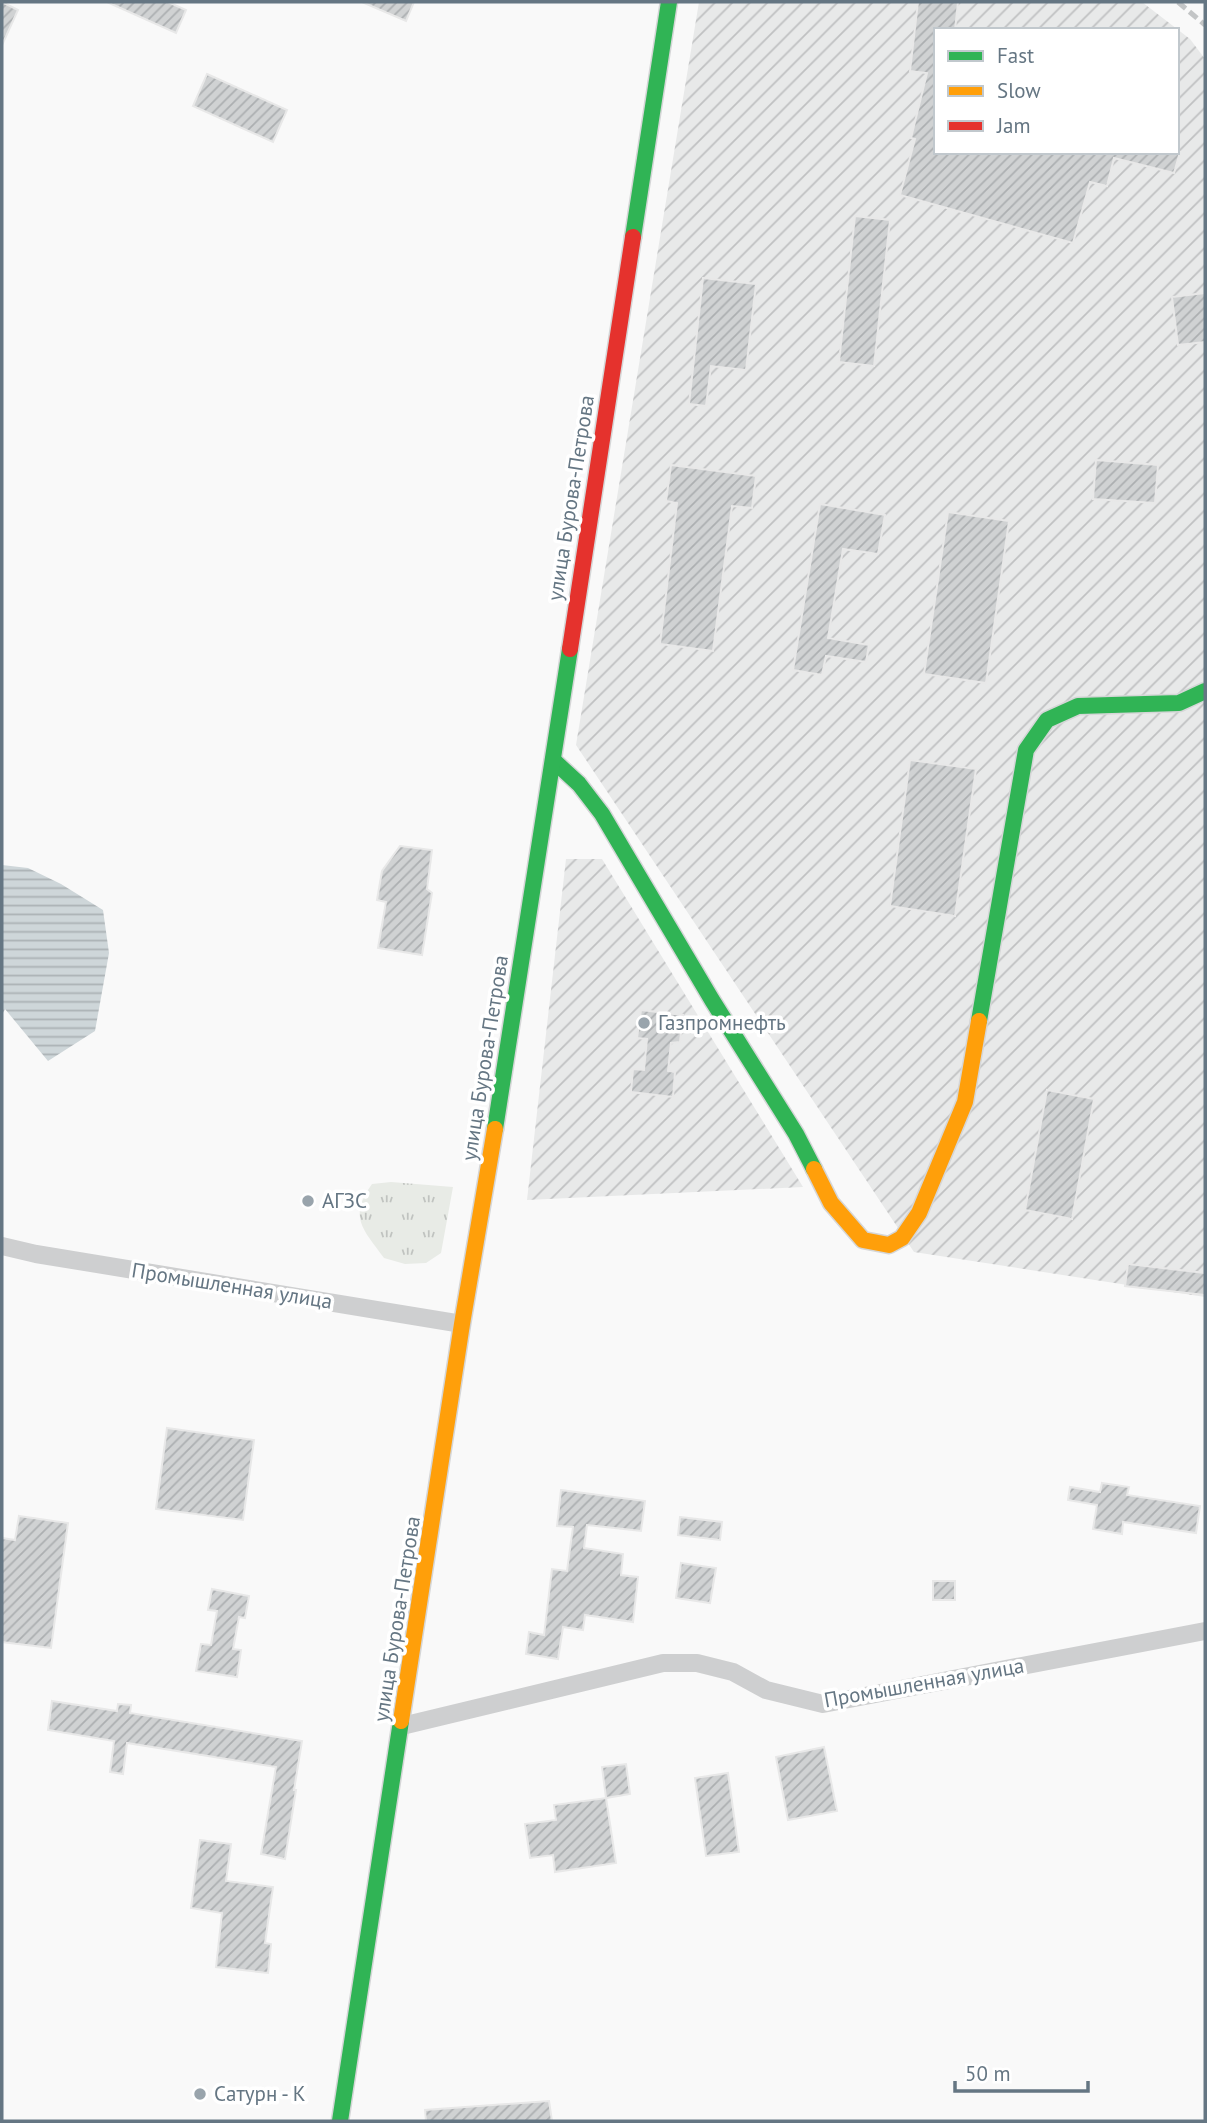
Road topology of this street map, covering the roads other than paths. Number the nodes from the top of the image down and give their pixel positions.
1 (669, 2) edge
2 (1205, 691) edge
3 (553, 760) junction
4 (2, 1246) edge
5 (462, 1324) junction
6 (1205, 1631) edge
7 (401, 1726) junction
8 (340, 2121) edge

1 - 3 main road, улица Бурова-Петрова
2 - 3 main road
3 - 5 main road, улица Бурова-Петрова
4 - 5 street, Промышленная улица
5 - 7 main road, улица Бурова-Петрова
6 - 7 street, Промышленная улица
7 - 8 main road, улица Бурова-Петрова

